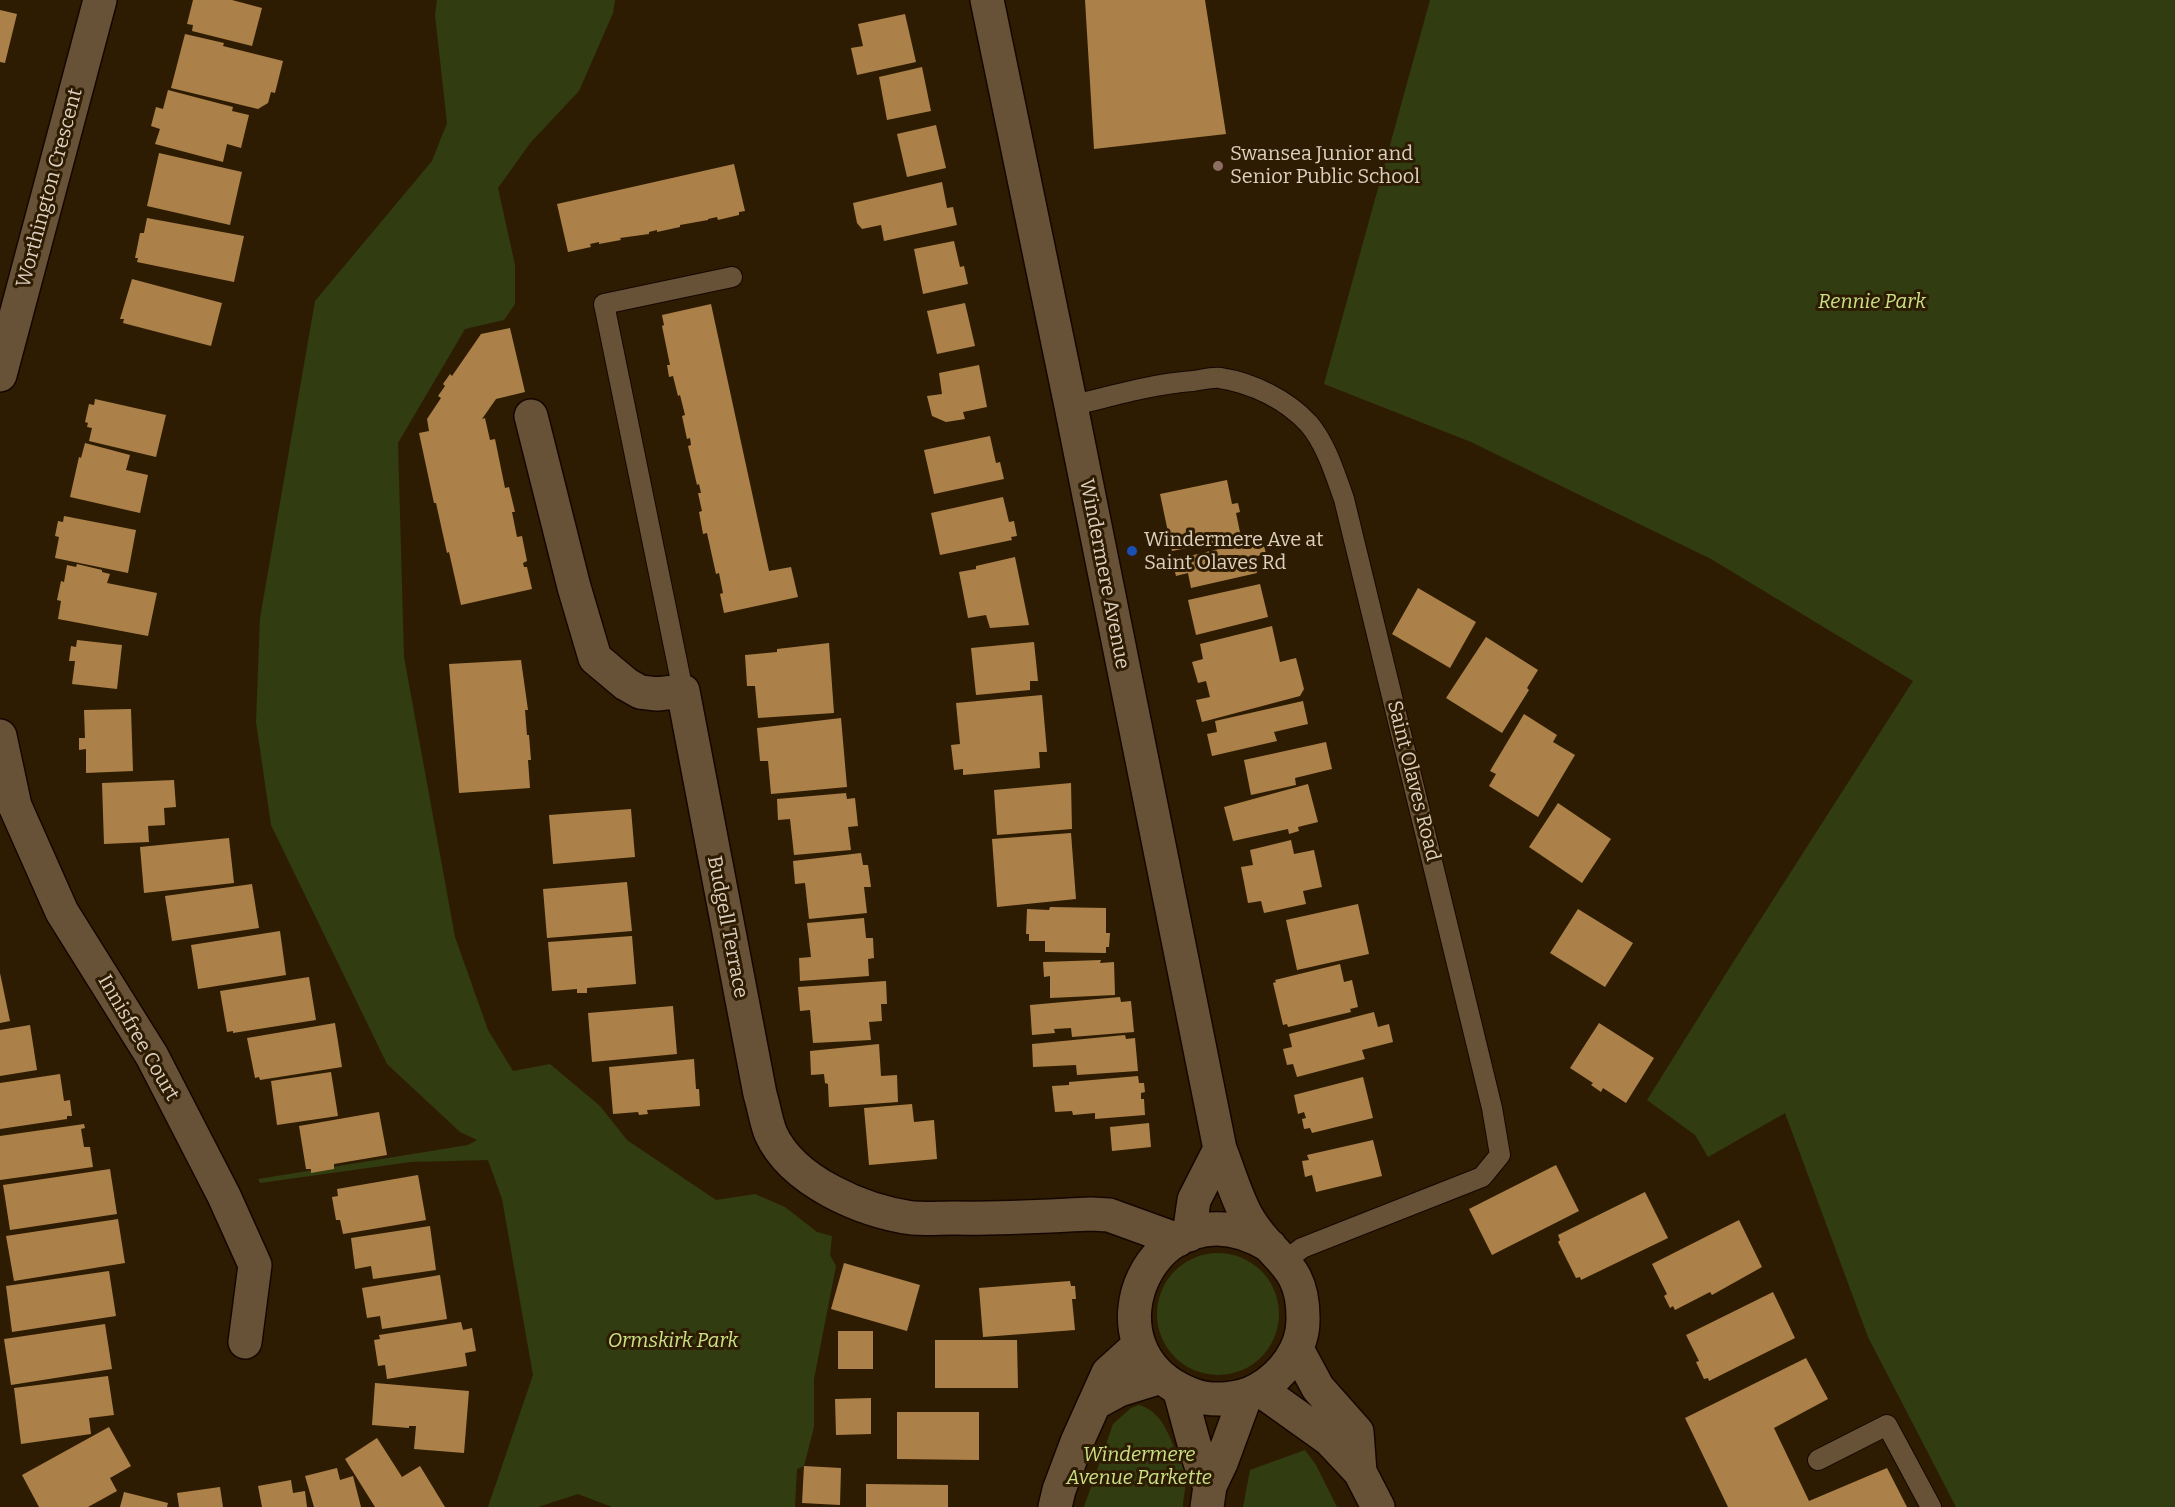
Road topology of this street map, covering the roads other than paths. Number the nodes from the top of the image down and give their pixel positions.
1 (100, 0) edge
2 (987, 0) edge
3 (732, 277) dead end
4 (0, 375) edge
5 (1071, 406) junction
6 (531, 416) dead end
7 (682, 691) junction
8 (0, 736) edge
9 (1220, 1149) junction
10 (1120, 1221) junction
11 (1184, 1237) junction
12 (1278, 1254) junction
13 (1147, 1269) junction
14 (245, 1342) dead end
15 (1139, 1345) junction
16 (1297, 1349) junction
17 (1170, 1383) junction
18 (1252, 1392) junction
19 (1097, 1402) junction
20 (1818, 1460) dead end
21 (1360, 1472) junction
22 (1208, 1497) edge
23 (1055, 1507) edge
24 (1378, 1507) edge
25 (1931, 1507) edge

1 - 4 street, Worthington Crescent
2 - 5 street, Windermere Avenue
3 - 7 lane
5 - 9 street, Windermere Avenue
5 - 12 lane, Saint Olaves Road
6 - 7 street
7 - 10 street, Budgell Terrace
8 - 14 street, Innisfree Court
9 - 11 street
9 - 12 street, Windermere Avenue
10 - 11 street, Budgell Terrace
10 - 13 street
11 - 12 street
11 - 13 street
12 - 16 street, Windermere Avenue
13 - 15 street
15 - 17 street
15 - 19 street
16 - 18 street, Windermere Avenue
16 - 21 street
17 - 18 street
17 - 19 street
17 - 22 street
18 - 21 street
18 - 22 street
19 - 23 street
20 - 25 lane
21 - 24 street

